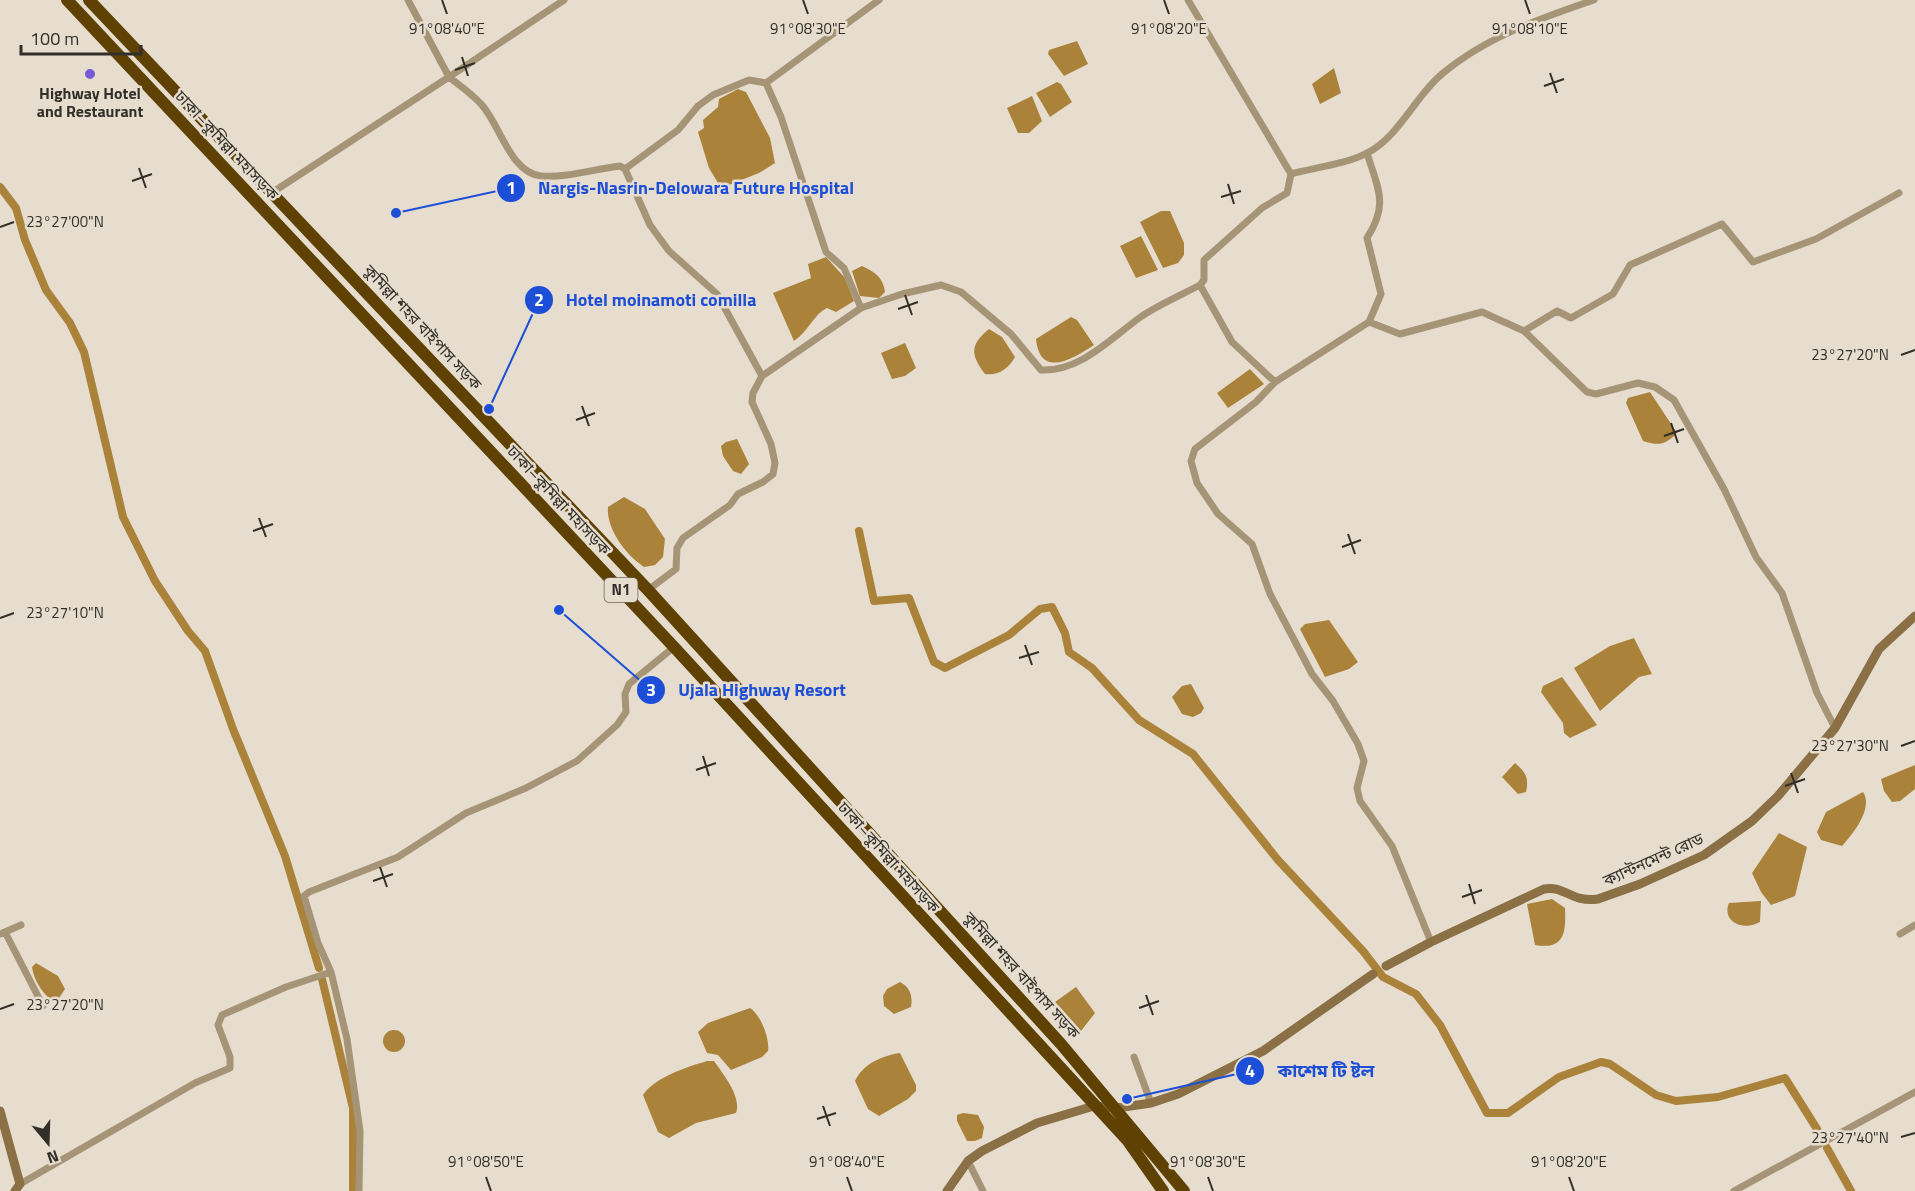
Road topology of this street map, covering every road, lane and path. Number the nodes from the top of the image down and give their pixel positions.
1 (67, 0) edge
2 (89, 0) edge
3 (408, 0) edge
4 (564, 0) edge
5 (879, 0) edge
6 (1188, 0) edge
7 (1594, 0) edge
8 (449, 77) junction
9 (766, 83) junction
10 (1367, 153) junction
11 (625, 169) junction
12 (1291, 174) junction
13 (273, 192) junction
14 (1899, 193) dead end
15 (1200, 285) junction
16 (861, 308) junction
17 (1370, 322) junction
18 (1524, 331) junction
19 (762, 376) junction
20 (1275, 382) junction
21 (648, 590) junction
22 (1915, 616) edge
23 (674, 647) junction
24 (1835, 728) junction
25 (21, 925) dead end
26 (1915, 925) edge
27 (3, 933) edge
28 (1900, 934) dead end
29 (1431, 942) junction
30 (1386, 966) dead end
31 (331, 972) junction
32 (1373, 974) dead end
33 (43, 1006) dead end
34 (1134, 1057) dead end
35 (1915, 1092) edge
36 (1151, 1103) junction
37 (1094, 1106) junction
38 (1116, 1108) junction
39 (0, 1111) edge
40 (968, 1161) junction
41 (17, 1187) edge
42 (359, 1191) edge
43 (947, 1191) edge
44 (983, 1191) edge
45 (1163, 1191) edge
46 (1184, 1191) edge
47 (1734, 1191) edge

1 - 23 highway, ঢাকা–কুমিল্লা মহাসড়ক / N1
2 - 13 highway, কুমিল্লা শহর বাইপাস সড়ক / N1
3 - 8 street
4 - 8 street
5 - 9 street
6 - 12 street
7 - 10 street
8 - 11 street
8 - 13 street
9 - 11 street
9 - 16 street
10 - 12 street
10 - 17 street
11 - 19 street
12 - 15 street
13 - 21 highway, কুমিল্লা শহর বাইপাস সড়ক / N1
14 - 18 street
15 - 16 street
15 - 20 street
16 - 19 street
17 - 18 street
17 - 20 street
18 - 24 street
19 - 21 street
20 - 29 street
21 - 38 highway, কুমিল্লা শহর বাইপাস সড়ক / N1
22 - 24 main road, ক্যান্টনমেন্ট রোড
23 - 31 street
23 - 37 highway, ঢাকা–কুমিল্লা মহাসড়ক / N1
24 - 29 main road, ক্যান্টনমেন্ট রোড
25 - 27 street
26 - 28 street
27 - 33 street
29 - 30 main road, ক্যান্টনমেন্ট রোড
31 - 41 street
31 - 42 street
32 - 36 main road
34 - 36 street
35 - 47 street
36 - 38 main road
37 - 38 main road
37 - 40 main road
37 - 45 highway, ঢাকা–কুমিল্লা মহাসড়ক / N1
38 - 46 highway, কুমিল্লা শহর বাইপাস সড়ক / N1
39 - 41 main road
40 - 43 main road
40 - 44 street

